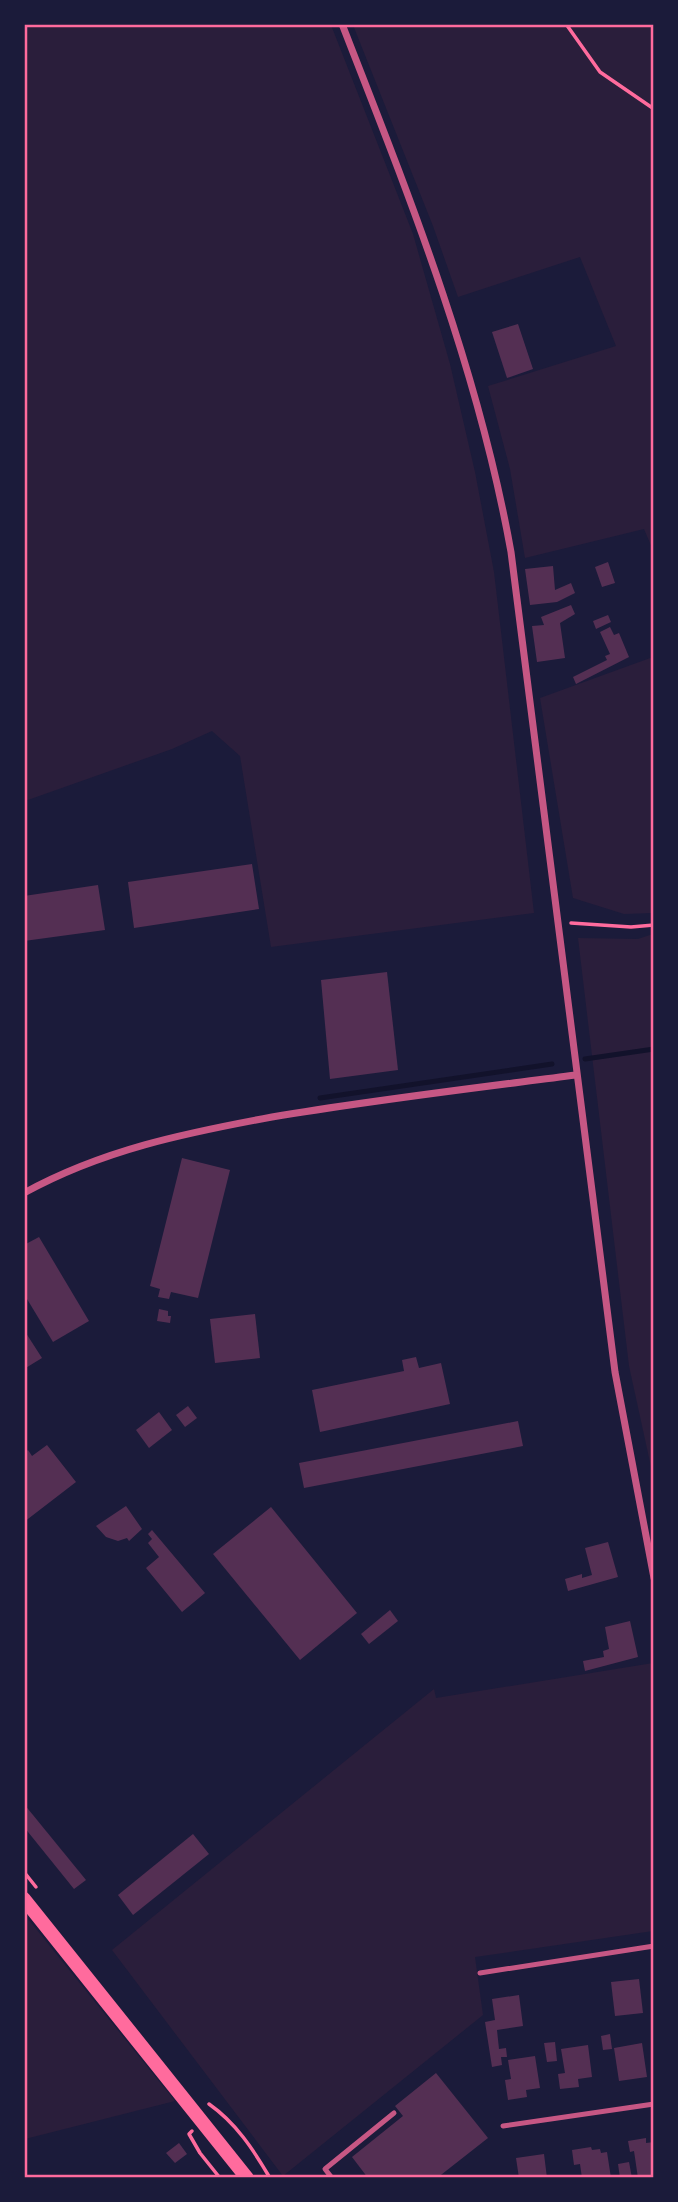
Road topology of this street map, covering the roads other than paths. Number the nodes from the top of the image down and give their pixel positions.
1 (342, 24) edge
2 (576, 1075) junction
3 (24, 1193) edge
4 (653, 1578) edge
5 (24, 1899) edge
6 (653, 1946) edge
7 (480, 1973) dead end
8 (653, 2104) edge
9 (394, 2113) dead end
10 (503, 2126) dead end
11 (247, 2178) edge
12 (332, 2178) edge

1 - 2 street
2 - 3 street
2 - 4 street
5 - 11 main road
6 - 7 lane
8 - 10 lane
9 - 12 lane

